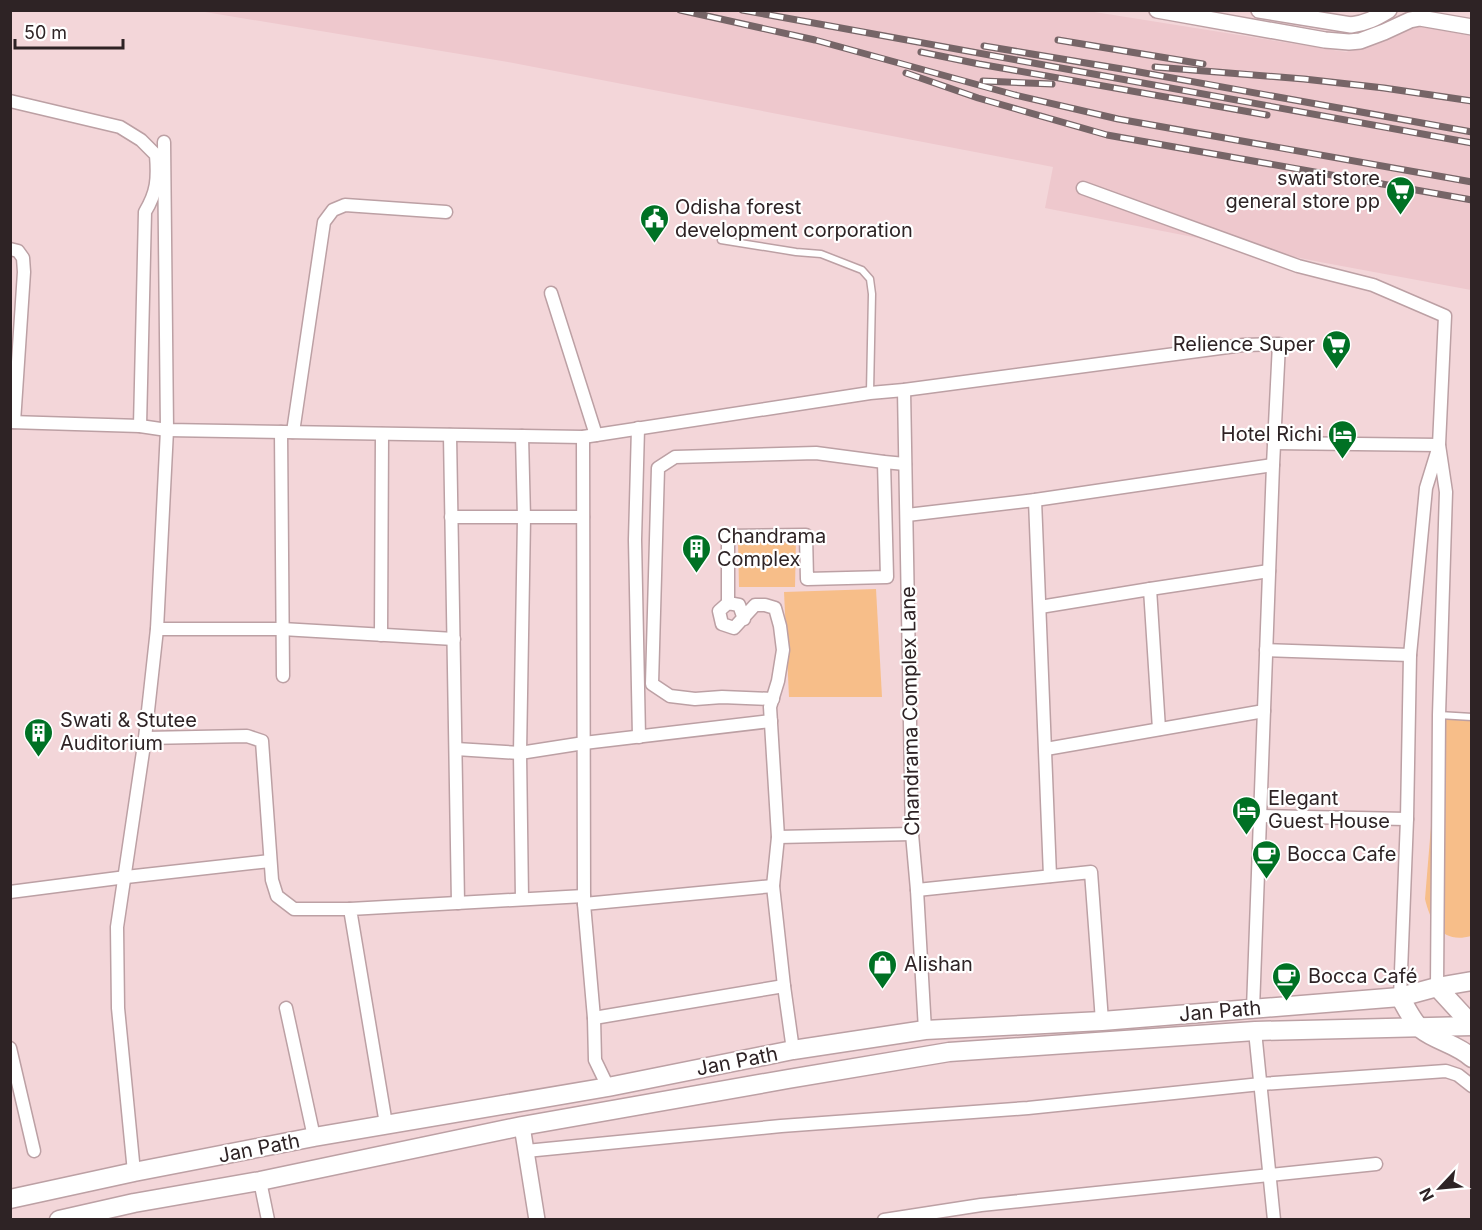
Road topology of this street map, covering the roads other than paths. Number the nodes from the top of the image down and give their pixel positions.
1 (1157, 10) edge
2 (1259, 10) edge
3 (1389, 10) edge
4 (1472, 27) edge
5 (10, 101) edge
6 (164, 142) dead end
7 (1083, 188) dead end
8 (446, 212) dead end
9 (721, 240) dead end
10 (10, 249) edge
11 (550, 293) dead end
12 (904, 390) junction
13 (870, 393) junction
14 (12, 422) edge
15 (140, 426) junction
16 (638, 428) junction
17 (167, 430) junction
18 (287, 432) junction
19 (382, 434) junction
20 (450, 435) junction
21 (522, 436) junction
22 (589, 436) junction
23 (1274, 443) junction
24 (1439, 445) junction
25 (884, 462) junction
26 (905, 464) junction
27 (1273, 465) junction
28 (1035, 500) junction
29 (907, 515) junction
30 (583, 517) junction
31 (451, 518) junction
32 (524, 518) junction
33 (1269, 571) junction
34 (1150, 589) junction
35 (728, 603) junction
36 (1040, 607) junction
37 (744, 619) junction
38 (157, 629) junction
39 (282, 629) junction
40 (381, 635) junction
41 (454, 639) junction
42 (1266, 650) junction
43 (1410, 655) junction
44 (283, 676) dead end
45 (773, 699) junction
46 (1264, 711) junction
47 (1439, 715) junction
48 (1472, 717) edge
49 (771, 721) junction
50 (1159, 729) junction
51 (639, 737) junction
52 (145, 738) junction
53 (584, 743) junction
54 (456, 749) junction
55 (1046, 749) junction
56 (520, 753) junction
57 (1260, 816) junction
58 (1407, 819) junction
59 (912, 834) junction
60 (778, 837) junction
61 (270, 861) junction
62 (126, 876) junction
63 (1050, 876) junction
64 (773, 886) junction
65 (917, 890) junction
66 (10, 892) edge
67 (522, 899) junction
68 (584, 900) junction
69 (458, 903) junction
70 (350, 909) junction
71 (1472, 981) edge
72 (784, 986) junction
73 (1437, 987) junction
74 (1400, 997) junction
75 (286, 1008) dead end
76 (1253, 1008) junction
77 (594, 1018) junction
78 (1102, 1021) junction
79 (1472, 1026) edge
80 (1419, 1027) junction
81 (925, 1030) junction
82 (1255, 1031) junction
83 (10, 1048) edge
84 (793, 1050) junction
85 (1472, 1058) edge
86 (1261, 1084) junction
87 (1472, 1086) edge
88 (608, 1087) junction
89 (386, 1124) junction
90 (522, 1126) junction
91 (314, 1137) junction
92 (34, 1151) dead end
93 (526, 1151) junction
94 (1376, 1164) dead end
95 (134, 1172) junction
96 (1270, 1176) junction
97 (260, 1181) junction
98 (10, 1199) edge
99 (59, 1220) edge
100 (268, 1220) edge
101 (537, 1220) edge
102 (884, 1220) edge
103 (1274, 1220) edge

1 - 4 street
2 - 3 street
5 - 15 street
6 - 17 street
7 - 24 street
8 - 18 street
9 - 13 lane
10 - 14 street
11 - 22 street
12 - 13 street
12 - 23 street
12 - 26 street, Chandrama Complex Lane
13 - 16 street
14 - 15 street
15 - 17 street
16 - 22 street
16 - 51 street
17 - 18 street
17 - 38 street
18 - 19 street
18 - 39 street
19 - 20 street
19 - 40 street
20 - 21 street
20 - 31 street
21 - 22 street
21 - 32 street
22 - 30 street
23 - 24 street
23 - 27 street
24 - 43 street
24 - 47 street
25 - 26 street
25 - 35 street
25 - 45 street
26 - 29 street, Chandrama Complex Lane
27 - 28 street
27 - 33 street
28 - 29 street
28 - 36 street
29 - 59 street, Chandrama Complex Lane
30 - 32 street
30 - 53 street
31 - 32 street
31 - 41 street
32 - 56 street
33 - 34 street
33 - 42 street
34 - 36 street
34 - 50 street
35 - 37 street
35 - 37 street
36 - 55 street
37 - 45 street
38 - 39 street
38 - 52 street
39 - 40 street
39 - 44 street
40 - 41 street
41 - 54 street
42 - 43 street
42 - 46 street
43 - 58 street
45 - 49 street
46 - 50 street
46 - 57 street
47 - 48 lane
47 - 73 street
49 - 51 street
49 - 60 street
50 - 55 street
51 - 53 street
52 - 61 street
52 - 62 street
53 - 56 street
53 - 68 street
54 - 56 street
54 - 69 street
55 - 63 street
56 - 67 street
57 - 58 street
57 - 76 street
58 - 74 street
59 - 60 street
59 - 65 street, Chandrama Complex Lane
60 - 64 street
61 - 62 street
61 - 70 street
62 - 66 street
62 - 95 street
63 - 65 street
63 - 78 street
64 - 68 street
64 - 72 street
65 - 81 street, Chandrama Complex Lane
67 - 68 street
67 - 69 street
68 - 77 street
69 - 70 street
70 - 89 street
71 - 73 main road, Jan Path
72 - 77 street
72 - 84 street
73 - 74 main road, Jan Path
73 - 79 main road
74 - 76 main road, Jan Path
74 - 80 main road
75 - 91 street
76 - 78 main road, Jan Path
77 - 88 street
78 - 81 main road, Jan Path
79 - 80 main road, Jan Path
80 - 82 main road, Jan Path
80 - 85 main road
81 - 84 main road, Jan Path
82 - 86 street
82 - 90 main road, Jan Path
83 - 92 street
84 - 88 main road, Jan Path
86 - 87 street
86 - 93 street
86 - 96 street
88 - 89 main road, Jan Path
89 - 91 main road, Jan Path
90 - 93 street
90 - 97 main road, Jan Path
91 - 95 main road, Jan Path
93 - 101 street
94 - 96 street
95 - 98 main road, Jan Path
96 - 102 street
96 - 103 street
97 - 99 main road, Jan Path
97 - 100 street

